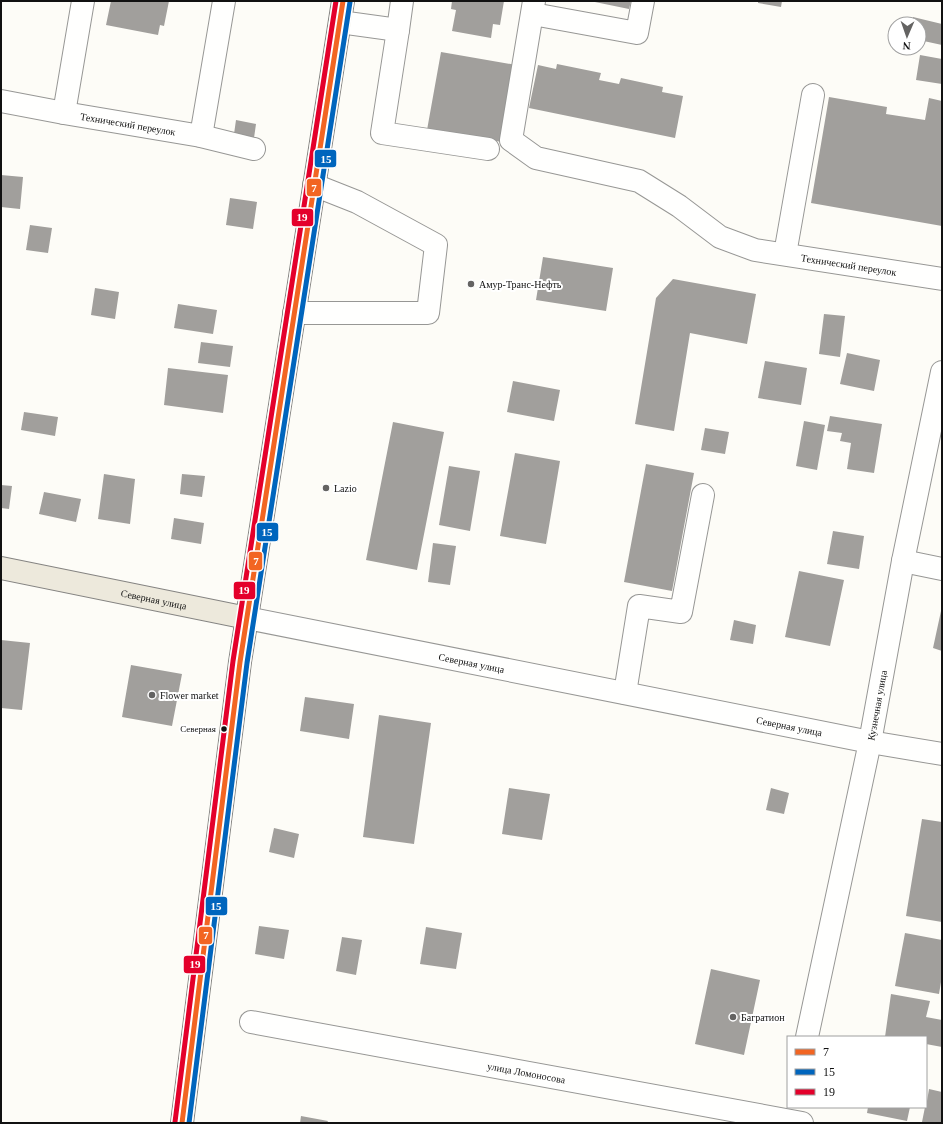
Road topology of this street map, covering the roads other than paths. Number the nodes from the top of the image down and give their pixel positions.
1 (83, 1) edge
2 (224, 1) edge
3 (402, 1) edge
4 (643, 1) edge
5 (534, 7) edge
6 (341, 11) edge
7 (398, 30) junction
8 (813, 95) dead end
9 (1, 101) edge
10 (64, 113) junction
11 (201, 136) junction
12 (254, 149) dead end
13 (488, 149) dead end
14 (314, 185) junction
15 (785, 254) junction
16 (942, 279) edge
17 (294, 313) junction
18 (941, 383) edge
19 (703, 495) dead end
20 (903, 561) junction
21 (1, 568) edge
22 (942, 568) edge
23 (247, 618) junction
24 (624, 693) junction
25 (870, 742) junction
26 (942, 754) edge
27 (251, 1022) dead end
28 (806, 1036) edge
29 (792, 1118) edge
30 (181, 1122) edge

1 - 10 street
2 - 11 street
3 - 7 street
4 - 5 street
5 - 15 street, Технический переулок
6 - 7 street
6 - 14 main road
7 - 13 street
8 - 15 street
9 - 10 street, Технический переулок
10 - 11 street, Технический переулок
11 - 12 street, Технический переулок
14 - 17 main road
14 - 17 street
15 - 16 street, Технический переулок
17 - 23 main road
18 - 20 street, Кузнечная улица
19 - 24 street
20 - 22 street
20 - 25 street, Кузнечная улица
21 - 23 main road, Северная улица
23 - 24 street, Северная улица
23 - 30 main road
24 - 25 street, Северная улица
25 - 26 street, Северная улица
25 - 28 street, Кузнечная улица
27 - 29 street, улица Ломоносова

